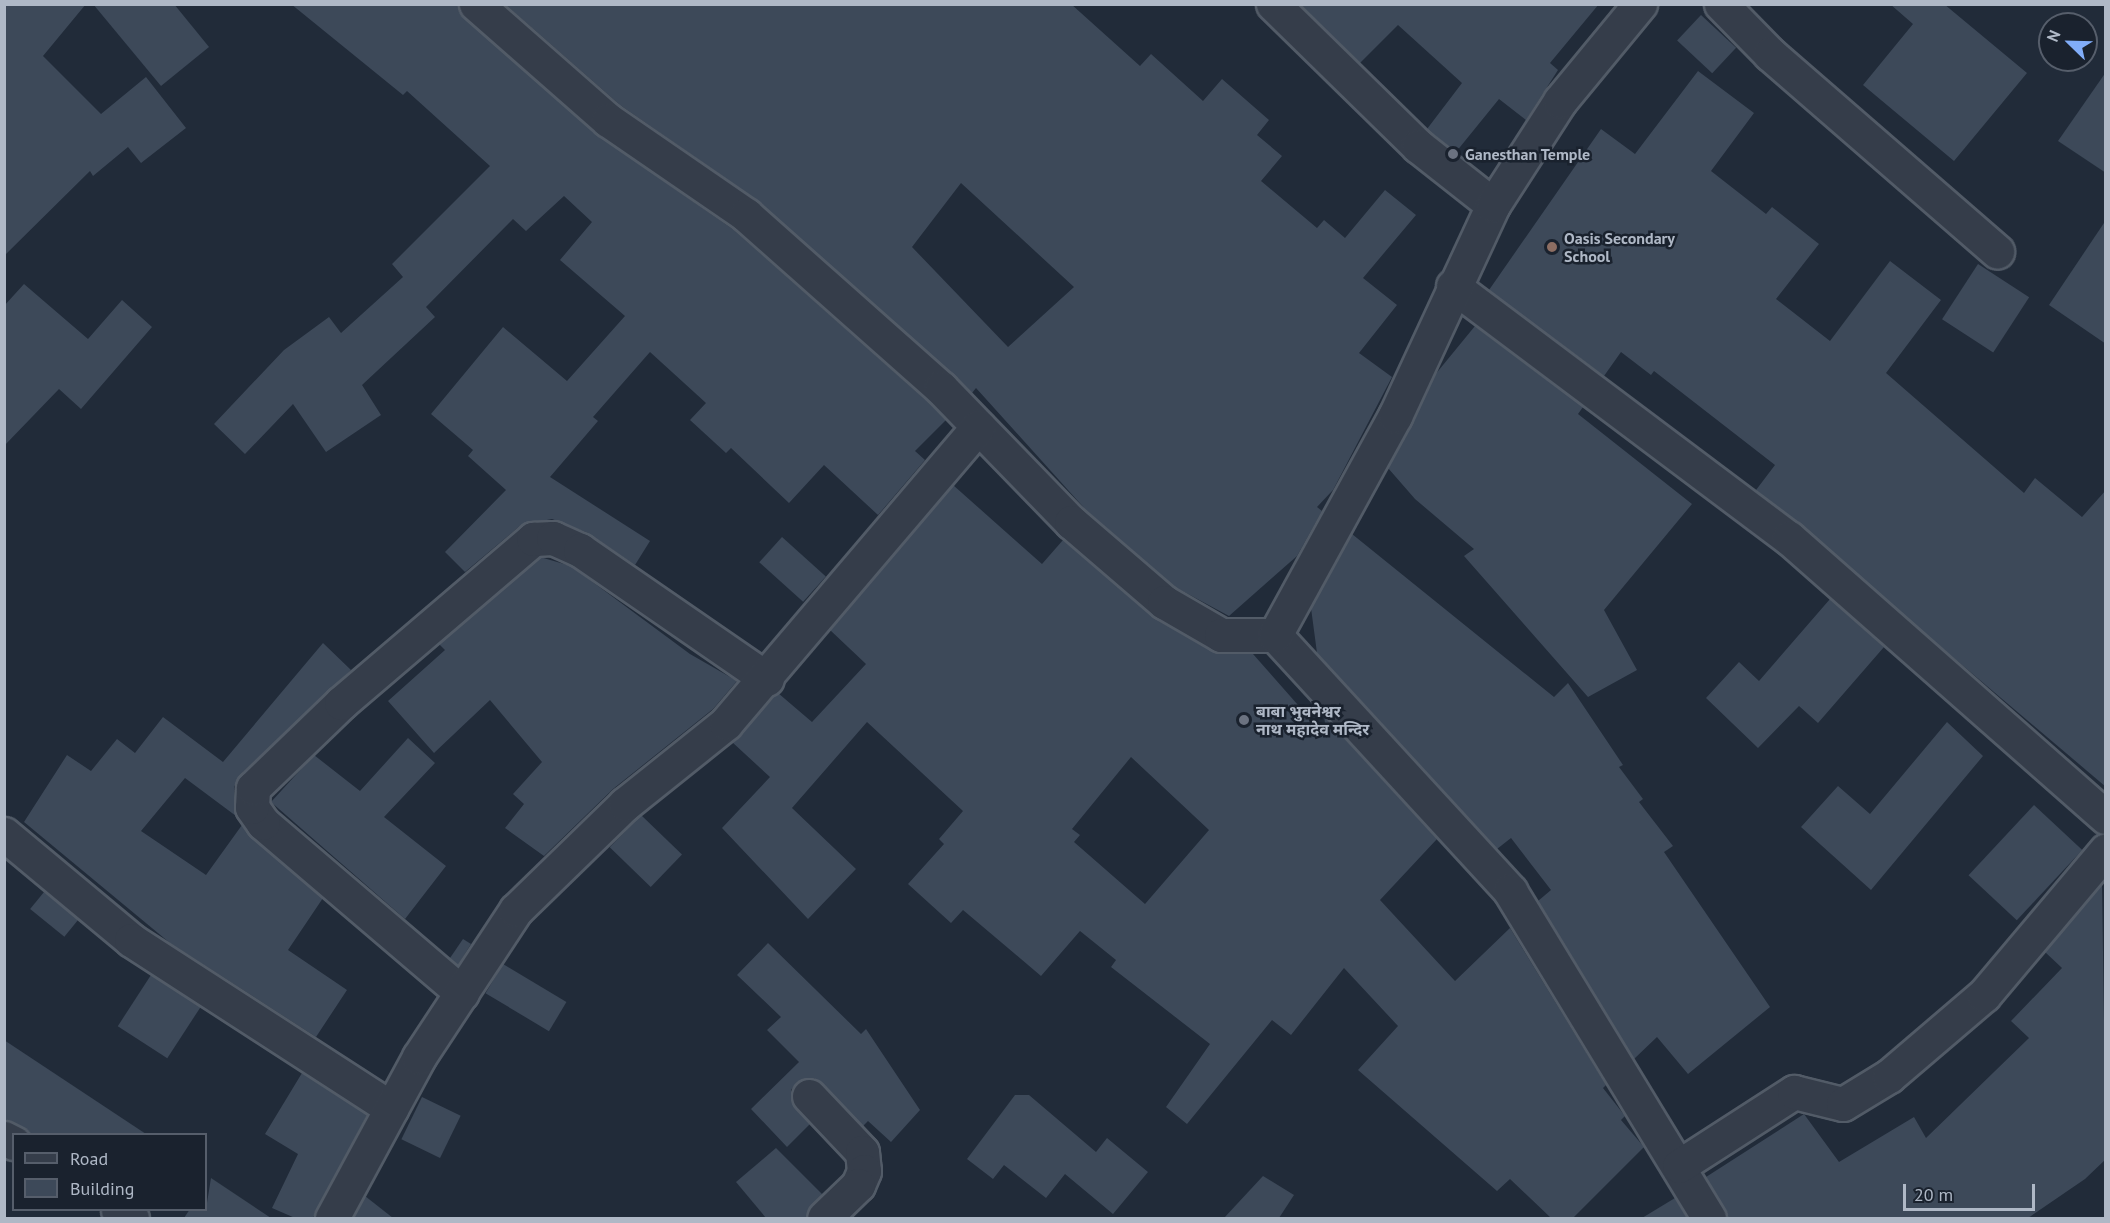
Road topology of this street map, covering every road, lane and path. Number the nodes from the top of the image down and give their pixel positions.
1 (476, 4) edge
2 (1273, 4) edge
3 (1640, 4) edge
4 (1721, 4) edge
5 (1493, 205) junction
6 (1997, 251) dead end
7 (1453, 286) junction
8 (978, 427) junction
9 (1275, 635) junction
10 (767, 680) junction
11 (2106, 817) edge
12 (4, 834) edge
13 (2106, 850) edge
14 (462, 993) junction
15 (809, 1096) dead end
16 (391, 1108) junction
17 (1679, 1166) junction
18 (332, 1218) edge
19 (824, 1218) edge
20 (1709, 1218) edge

1 - 8 street
2 - 5 street
3 - 5 street
4 - 6 street
5 - 7 street
7 - 9 street
7 - 11 street
8 - 9 street
8 - 10 street
9 - 17 street
10 - 14 street
10 - 14 street
12 - 16 street
13 - 17 street
14 - 16 street
15 - 19 street
16 - 18 street
17 - 20 street

